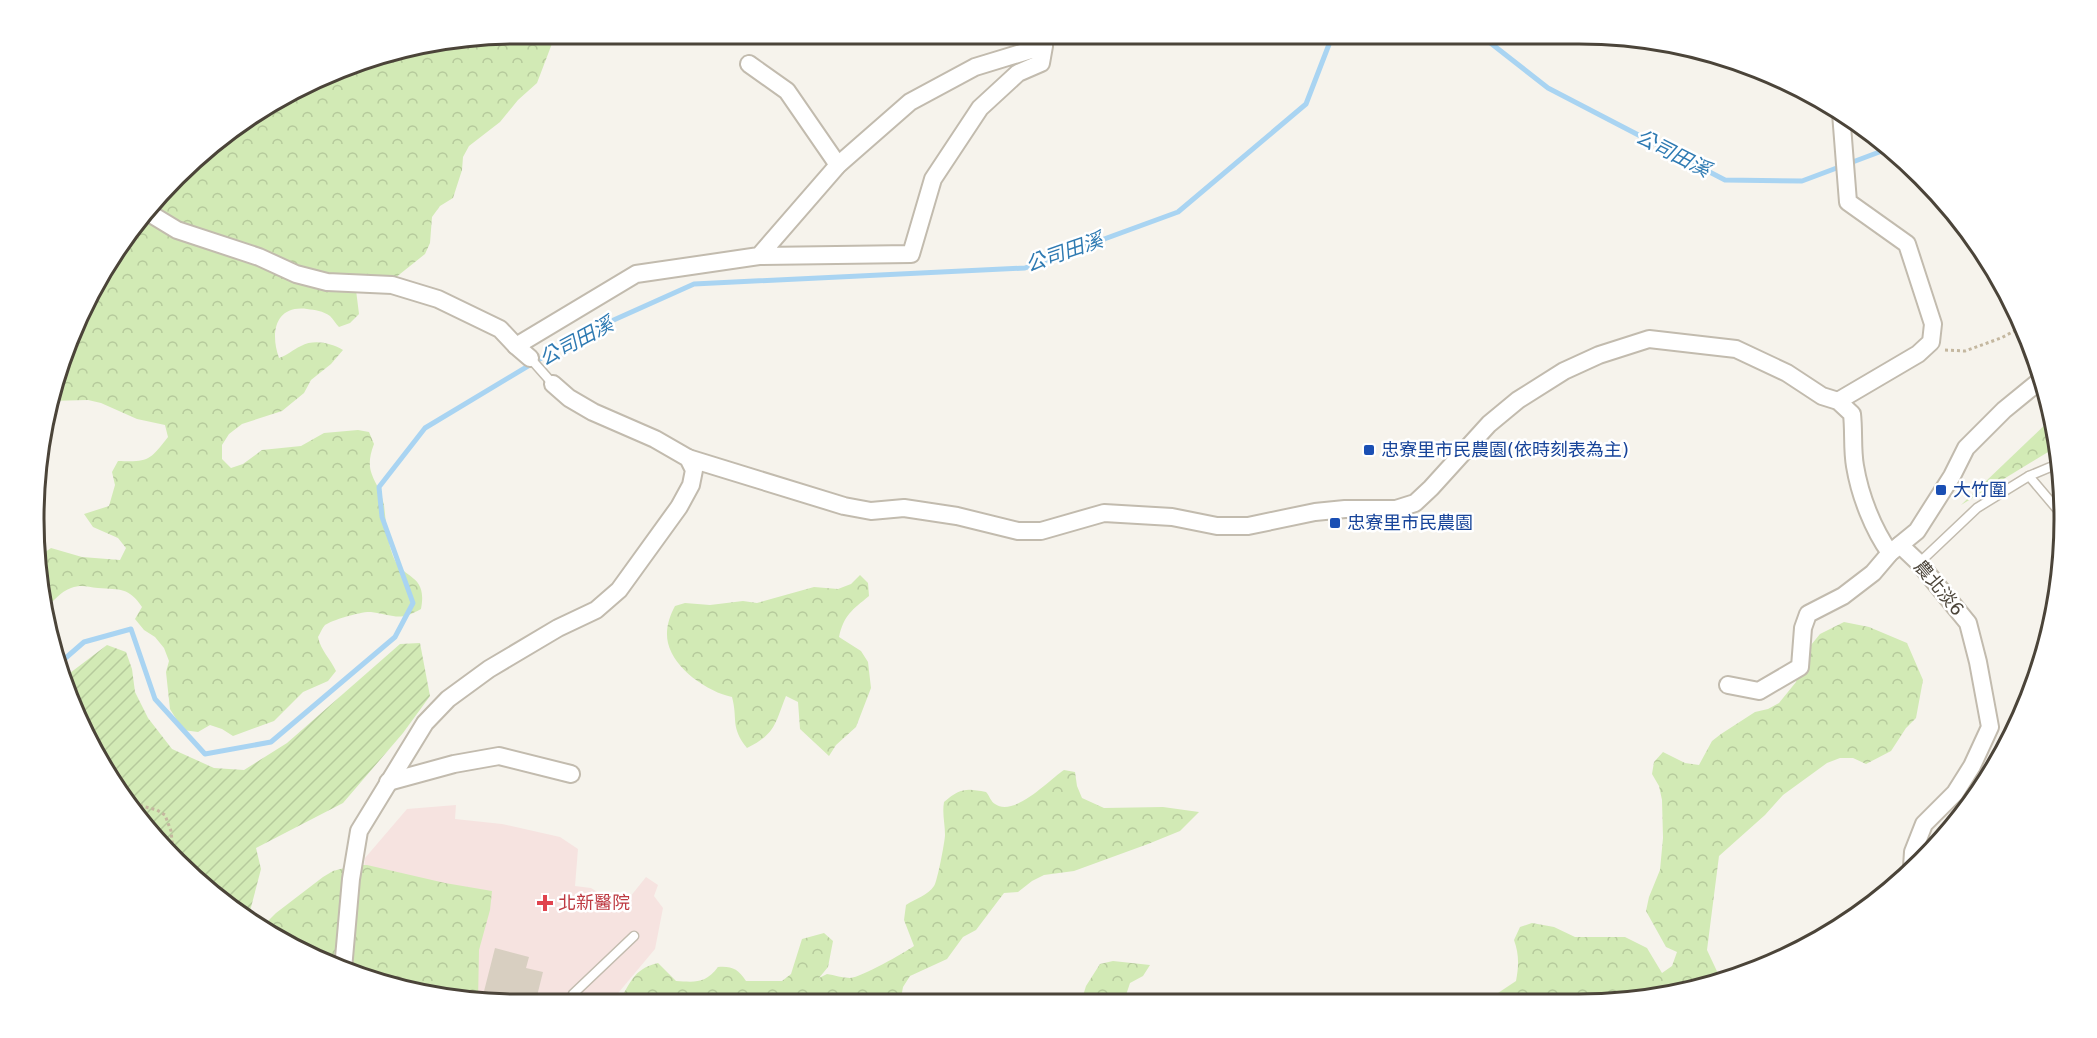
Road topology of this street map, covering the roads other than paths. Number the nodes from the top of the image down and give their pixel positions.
1 (749, 64) dead end
2 (1842, 124) edge
3 (838, 165) junction
4 (153, 216) edge
5 (759, 256) junction
6 (516, 346) junction
7 (530, 358) joint
8 (553, 384) joint
9 (2034, 386) edge
10 (1838, 401) junction
11 (688, 458) junction
12 (2050, 467) edge
13 (2029, 476) junction
14 (2053, 504) edge
15 (1895, 549) junction
16 (1919, 563) junction
17 (1728, 685) dead end
18 (571, 774) dead end
19 (388, 782) junction
20 (1913, 856) edge
21 (634, 936) dead end
22 (344, 961) edge
23 (573, 994) edge

1 - 3 street
2 - 10 street
3 - 5 street
3 - 5 street
4 - 6 street
5 - 6 street
6 - 7 street
7 - 8 lane
8 - 11 street
9 - 15 street, 農北淡6 / 農北淡6
10 - 11 street
10 - 15 street
11 - 19 street
12 - 13 lane
13 - 14 lane
13 - 16 lane
15 - 16 street, 農北淡6 / 農北淡6
15 - 17 street
16 - 20 street, 農北淡6 / 農北淡6
18 - 19 street
19 - 22 street
21 - 23 lane

